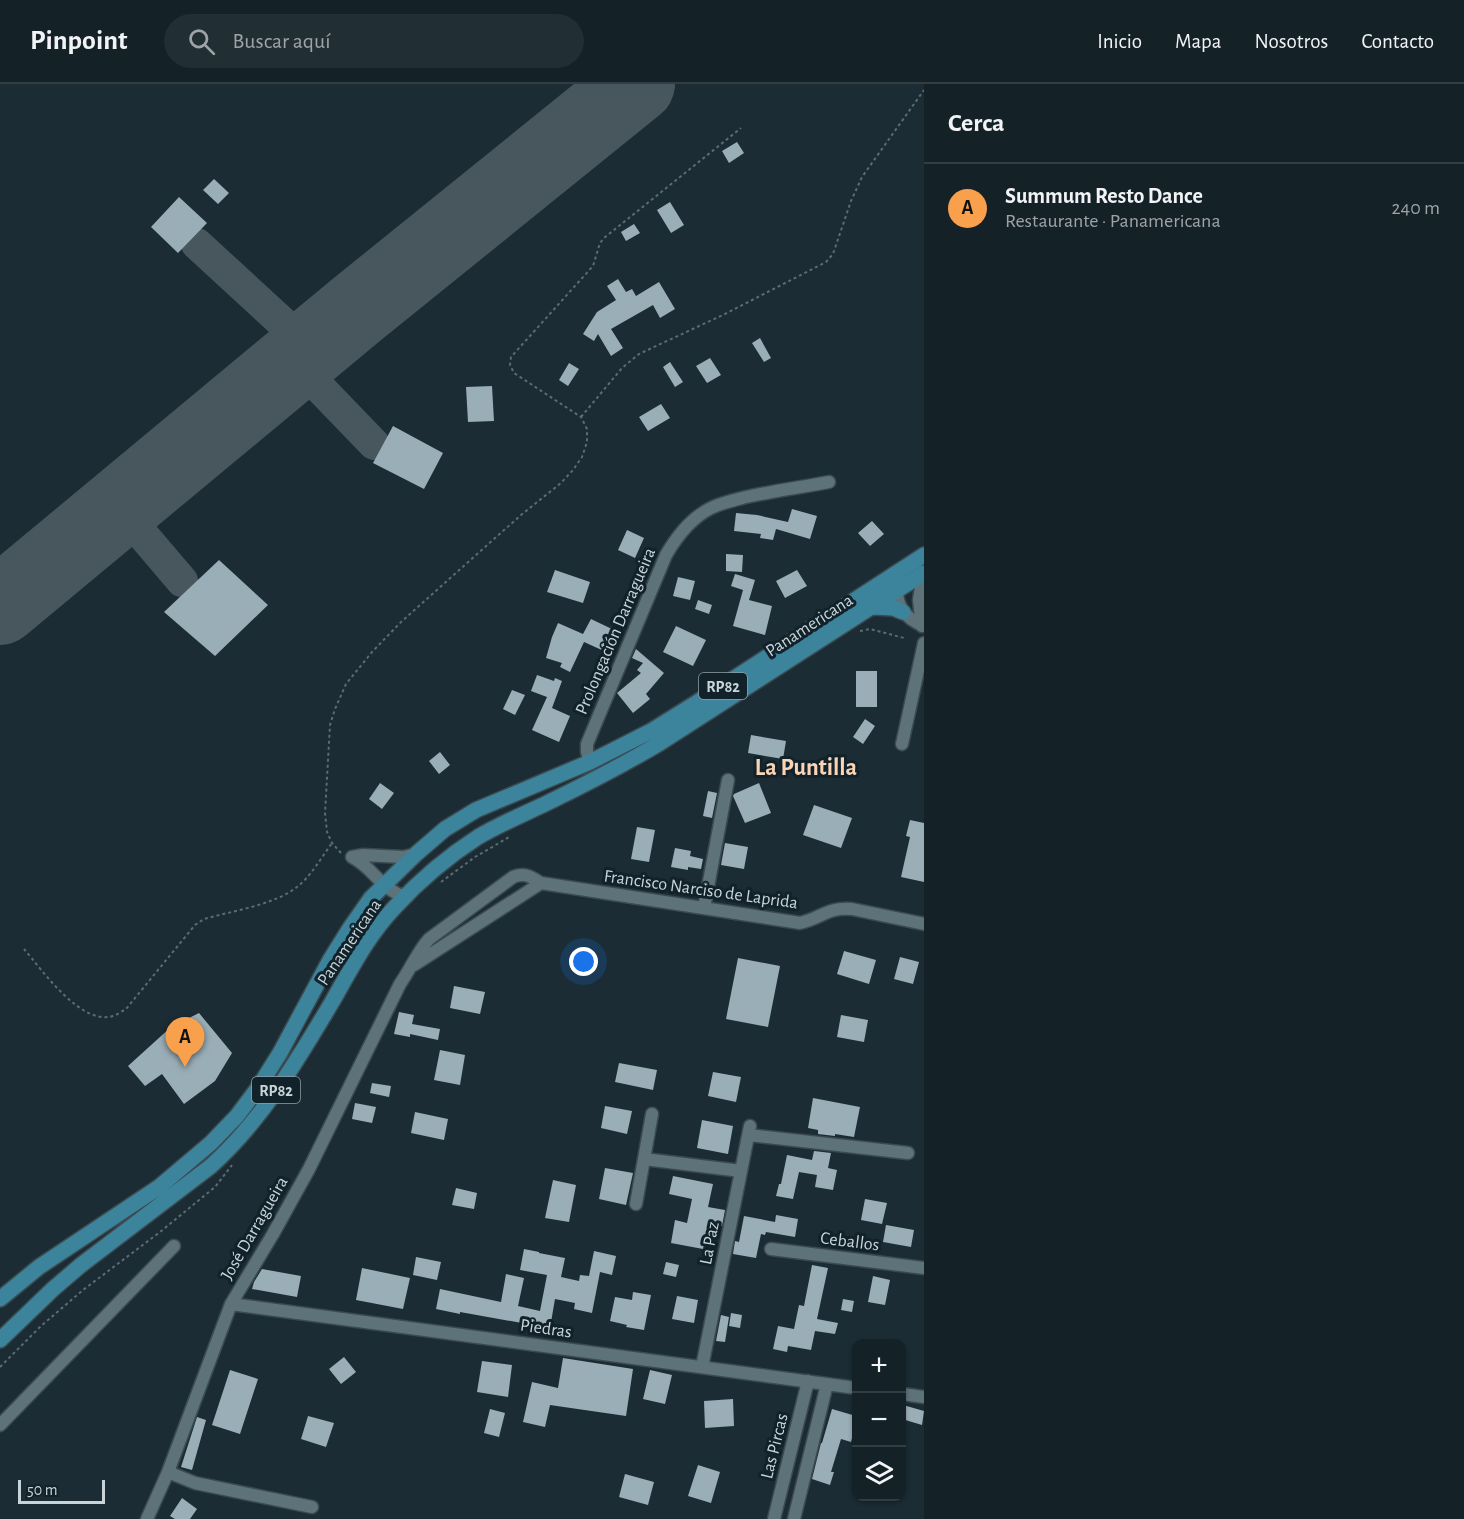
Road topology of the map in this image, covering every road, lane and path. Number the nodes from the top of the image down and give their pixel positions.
1 (924, 90) edge
2 (741, 128) dead end
3 (581, 417) junction
4 (829, 482) dead end
5 (924, 555) edge
6 (903, 570) junction
7 (923, 573) edge
8 (896, 591) junction
9 (873, 607) junction
10 (903, 612) junction
11 (923, 626) edge
12 (924, 643) edge
13 (902, 744) dead end
14 (590, 762) junction
15 (728, 780) dead end
16 (332, 843) junction
17 (416, 854) junction
18 (352, 857) junction
19 (541, 883) junction
20 (383, 885) junction
21 (405, 897) junction
22 (704, 908) junction
23 (924, 924) edge
24 (24, 949) dead end
25 (413, 965) junction
26 (652, 1114) dead end
27 (908, 1153) dead end
28 (644, 1159) junction
29 (741, 1171) junction
30 (636, 1204) dead end
31 (174, 1246) dead end
32 (771, 1249) dead end
33 (924, 1268) edge
34 (0, 1299) edge
35 (231, 1304) junction
36 (0, 1340) edge
37 (702, 1367) junction
38 (808, 1381) junction
39 (827, 1384) junction
40 (852, 1387) edge
41 (906, 1395) edge
42 (924, 1397) edge
43 (0, 1425) edge
44 (168, 1472) junction
45 (312, 1507) dead end
46 (147, 1519) edge
47 (774, 1519) edge
48 (794, 1519) edge

1 - 3 path
2 - 3 path
3 - 16 path
4 - 14 street, Prolongación Darragueira
5 - 6 main road, Panamericana / RP82
6 - 8 street
6 - 14 main road, Panamericana / RP82
7 - 8 main road, Panamericana / RP82
7 - 11 street
8 - 9 main road, Panamericana / RP82
8 - 10 street
9 - 10 main road
9 - 21 main road, Panamericana / RP82
10 - 11 street
12 - 13 street
14 - 17 main road, Panamericana / RP82
15 - 22 street
16 - 18 path
16 - 24 path
17 - 18 street
17 - 20 main road, Panamericana / RP82
18 - 20 street
19 - 22 street, Francisco Narciso de Laprida
19 - 25 street, José Darragueira
19 - 25 street, José Darragueira
20 - 21 street
20 - 34 main road, Panamericana / RP82
21 - 36 main road, Panamericana / RP82
22 - 23 street, Francisco Narciso de Laprida
25 - 35 street, José Darragueira
26 - 28 street
27 - 29 street, La Paz
28 - 29 street
28 - 30 street
29 - 37 street, La Paz
31 - 43 street
32 - 33 street, Ceballos
35 - 37 street, Piedras
35 - 44 street, José Darragueira
37 - 38 street, Piedras
38 - 39 street, Piedras
38 - 47 street, Las Pircas
39 - 40 street, Piedras
39 - 48 street, Las Pircas
41 - 42 street
44 - 45 street
44 - 46 street, José Darragueira

